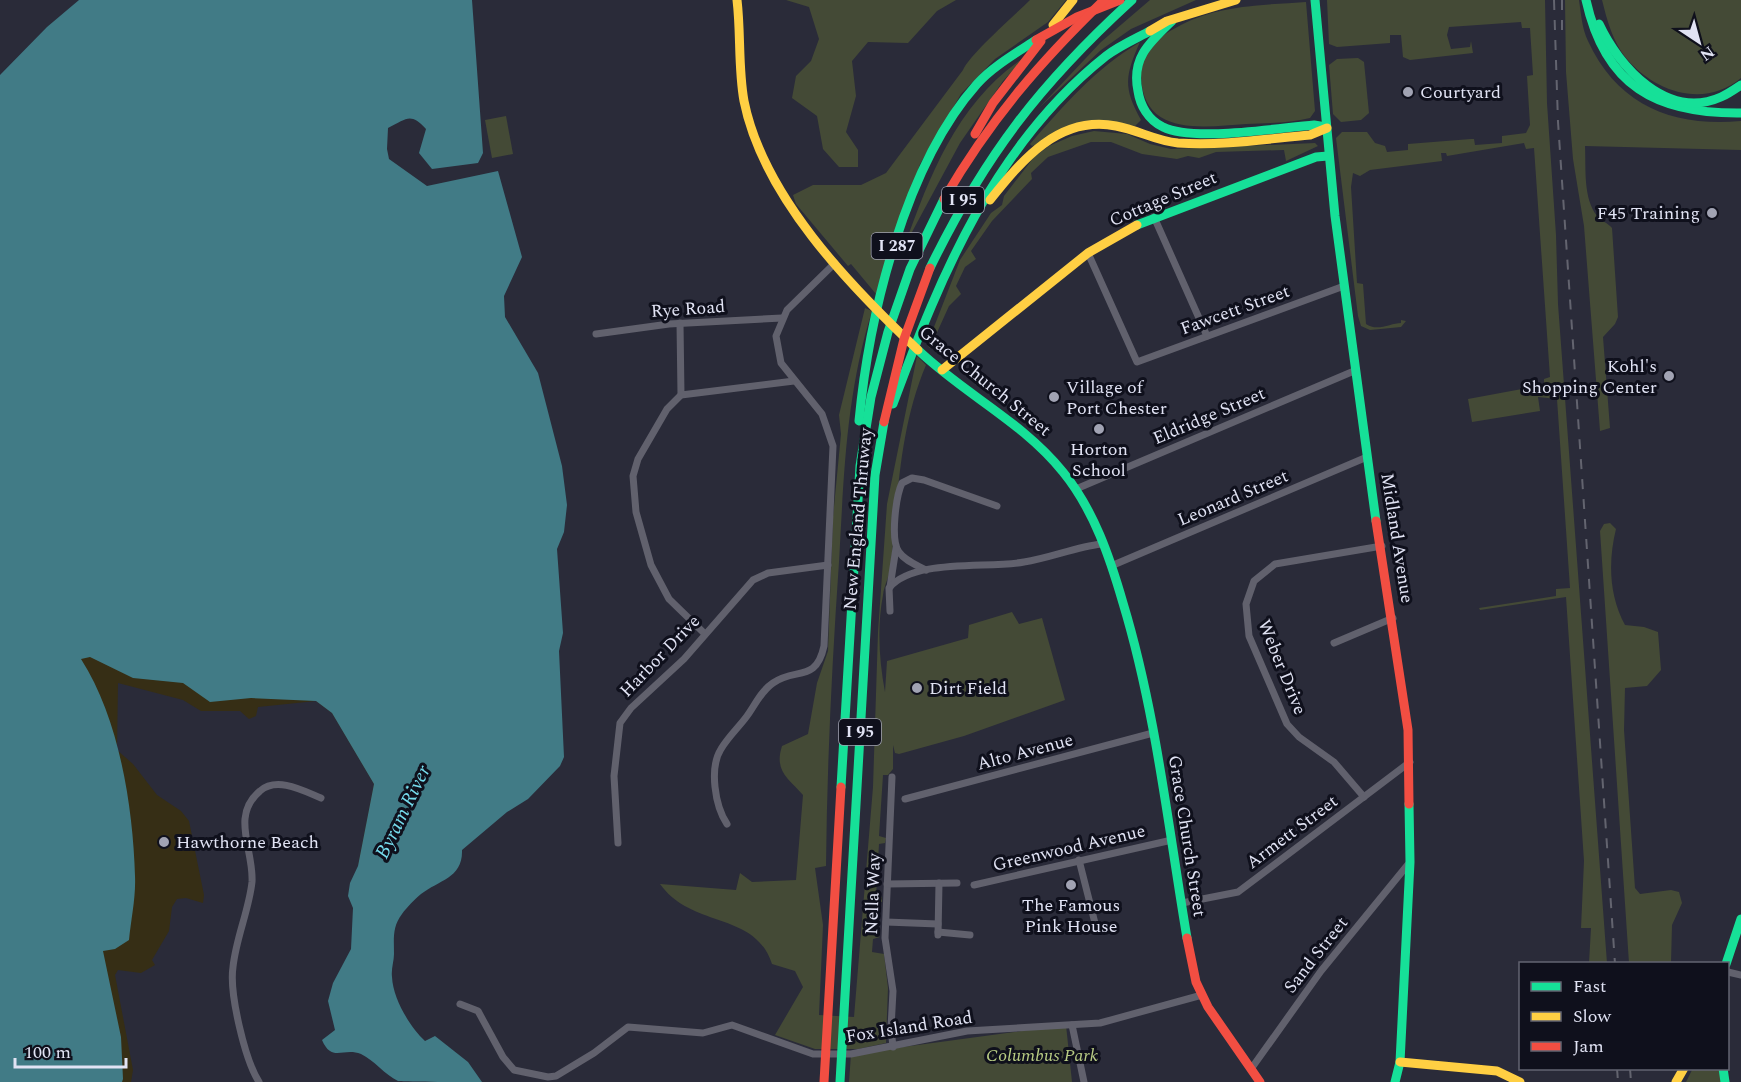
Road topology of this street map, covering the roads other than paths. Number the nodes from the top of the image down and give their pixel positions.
1 (737, 0) edge
2 (1073, 0) edge
3 (1104, 0) edge
4 (1120, 0) edge
5 (1132, 0) edge
6 (1236, 0) edge
7 (1315, 0) edge
8 (1586, 0) edge
9 (1594, 0) edge
10 (1175, 16) junction
11 (1741, 85) edge
12 (1741, 110) edge
13 (1327, 128) junction
14 (1328, 156) junction
15 (958, 171) junction
16 (1154, 217) junction
17 (965, 229) junction
18 (1088, 253) junction
19 (835, 263) junction
20 (1344, 286) junction
21 (782, 318) junction
22 (680, 323) junction
23 (596, 334) dead end
24 (1207, 336) junction
25 (942, 370) junction
26 (1354, 370) junction
27 (794, 381) junction
28 (681, 395) junction
29 (878, 448) junction
30 (1367, 457) junction
31 (860, 466) junction
32 (1076, 489) junction
33 (998, 506) dead end
34 (1101, 544) junction
35 (1382, 546) junction
36 (896, 548) junction
37 (828, 565) junction
38 (1111, 566) junction
39 (926, 570) junction
40 (889, 588) junction
41 (890, 611) dead end
42 (1393, 618) junction
43 (704, 633) junction
44 (1334, 643) dead end
45 (1153, 733) junction
46 (1410, 762) junction
47 (892, 777) dead end
48 (1364, 797) junction
49 (321, 798) dead end
50 (905, 799) dead end
51 (727, 824) dead end
52 (1172, 840) junction
53 (618, 843) dead end
54 (1079, 860) junction
55 (1410, 862) junction
56 (939, 883) junction
57 (957, 883) dead end
58 (887, 884) junction
59 (974, 885) dead end
60 (1182, 903) junction
61 (1741, 919) edge
62 (886, 921) junction
63 (938, 930) junction
64 (1097, 931) dead end
65 (970, 935) dead end
66 (1726, 962) edge
67 (1202, 995) junction
68 (460, 1004) dead end
69 (1072, 1025) junction
70 (893, 1047) junction
71 (1401, 1062) junction
72 (1251, 1069) junction
73 (259, 1082) edge
74 (824, 1082) edge
75 (840, 1082) edge
76 (1084, 1082) edge
77 (1260, 1082) edge
78 (1395, 1082) edge
79 (1520, 1082) edge

1 - 19 main road, Grace Church Street
2 - 15 main road
3 - 15 main road, New England Thruway / I 95
4 - 31 main road, I 287
5 - 29 main road, New England Thruway / I 95
6 - 10 main road, I 287
7 - 13 main road, Midland Avenue
8 - 12 main road
9 - 11 main road
10 - 13 main road
10 - 17 main road, I 287
13 - 14 main road, Midland Avenue
13 - 17 main road
14 - 16 main road, Cottage Street
14 - 20 main road, Midland Avenue
15 - 31 main road, New England Thruway / I 95
16 - 18 main road, Cottage Street
16 - 24 street
17 - 29 main road, I 287
18 - 24 street, Fawcett Street
18 - 25 main road, Cottage Street
19 - 21 street
19 - 25 main road, Grace Church Street
20 - 24 street, Fawcett Street
20 - 26 main road, Midland Avenue
21 - 22 street, Rye Road
21 - 27 street
22 - 23 street, Rye Road
22 - 28 street
25 - 32 main road, Grace Church Street
26 - 30 main road, Midland Avenue
26 - 32 street, Eldridge Street
27 - 28 street
27 - 37 street
28 - 43 street
29 - 75 main road, New England Thruway / I 95
30 - 35 main road, Midland Avenue
30 - 38 street, Leonard Street
31 - 74 main road, New England Thruway / I 95
32 - 34 main road, Grace Church Street
33 - 36 street
34 - 38 main road, Grace Church Street
34 - 39 street
35 - 42 main road, Midland Avenue
35 - 48 street, Weber Drive
36 - 39 street
36 - 40 street
37 - 43 street, Harbor Drive
37 - 51 street
38 - 45 main road, Grace Church Street
39 - 40 street
40 - 41 street
42 - 44 street
42 - 46 main road, Midland Avenue
43 - 53 street, Harbor Drive
45 - 50 street, Alto Avenue
45 - 52 main road, Grace Church Street
46 - 48 street, Armett Street
46 - 55 main road, Midland Avenue
47 - 58 street, Nella Way
48 - 60 street, Armett Street
49 - 73 street
52 - 54 street, Greenwood Avenue
52 - 60 main road, Grace Church Street
54 - 59 street, Greenwood Avenue
54 - 64 street
55 - 71 main road, Midland Avenue
55 - 72 street, Sand Street
56 - 57 street
56 - 58 street
56 - 63 street
58 - 62 street, Nella Way
60 - 67 main road, Grace Church Street
61 - 66 main road
62 - 63 street
62 - 70 street, Nella Way
63 - 65 street
67 - 69 street, Fox Island Road
67 - 72 main road, Grace Church Street
68 - 70 street, Fox Island Road
69 - 70 street, Fox Island Road
69 - 76 street
71 - 78 main road, Midland Avenue
71 - 79 main road
72 - 77 main road, Grace Church Street

